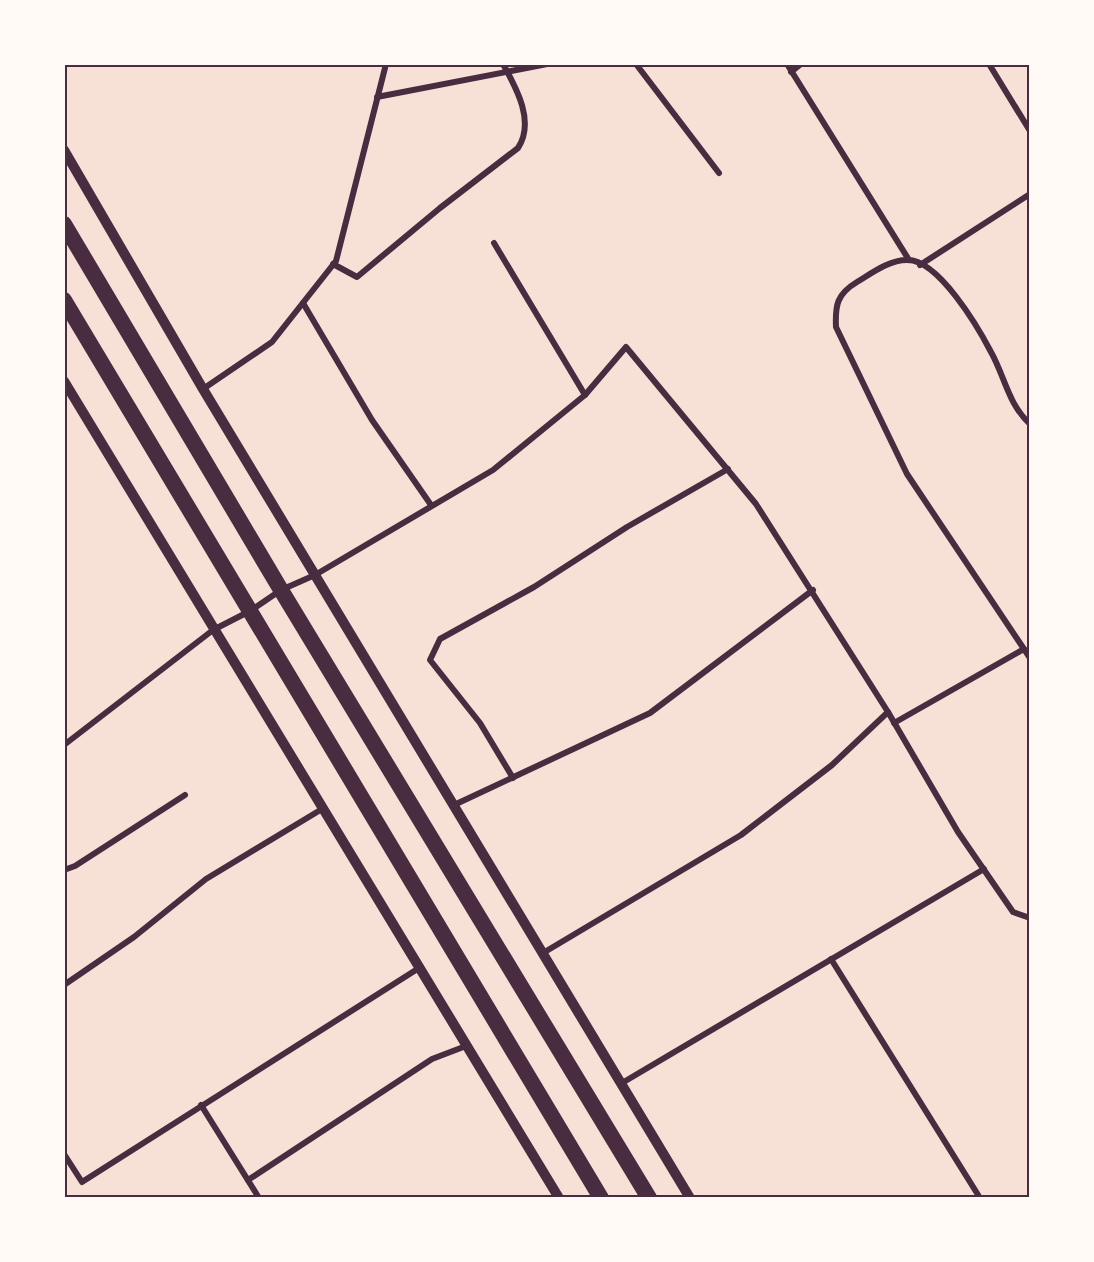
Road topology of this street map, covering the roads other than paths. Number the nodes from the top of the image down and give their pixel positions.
1 (386, 64) edge
2 (547, 64) edge
3 (636, 64) edge
4 (787, 64) edge
5 (801, 64) edge
6 (989, 64) edge
7 (504, 67) edge
8 (790, 72) junction
9 (377, 97) junction
10 (1029, 131) edge
11 (64, 150) edge
12 (719, 173) dead end
13 (1029, 194) edge
14 (64, 224) edge
15 (494, 243) dead end
16 (909, 260) junction
17 (333, 264) junction
18 (920, 265) junction
19 (64, 300) edge
20 (303, 303) junction
21 (64, 381) edge
22 (203, 389) junction
23 (585, 395) junction
24 (1029, 424) edge
25 (728, 469) junction
26 (431, 505) junction
27 (315, 575) junction
28 (281, 590) junction
29 (813, 590) junction
30 (250, 611) junction
31 (213, 630) junction
32 (1024, 649) junction
33 (1029, 658) edge
34 (888, 712) junction
35 (894, 723) junction
36 (64, 745) edge
37 (513, 778) junction
38 (185, 795) dead end
39 (454, 805) junction
40 (322, 809) junction
41 (984, 869) junction
42 (64, 870) edge
43 (1029, 918) edge
44 (543, 953) junction
45 (831, 959) junction
46 (419, 968) junction
47 (65, 984) edge
48 (466, 1046) junction
49 (622, 1083) junction
50 (201, 1105) junction
51 (64, 1154) edge
52 (248, 1179) junction
53 (259, 1197) edge
54 (559, 1197) edge
55 (601, 1197) edge
56 (649, 1197) edge
57 (690, 1197) edge
58 (980, 1197) edge

1 - 9 street
2 - 7 street
3 - 12 street
4 - 8 street
5 - 8 street
6 - 10 street
7 - 9 street
7 - 17 street
8 - 16 street
9 - 17 street
11 - 22 street
13 - 18 street
14 - 28 highway
15 - 23 street
16 - 18 street
16 - 32 street
17 - 20 street
18 - 24 street
19 - 30 highway
20 - 22 street
20 - 26 street
21 - 31 street
22 - 27 street
23 - 25 street
23 - 26 street
25 - 29 street
25 - 37 street
26 - 27 street
27 - 28 street
27 - 39 street
28 - 30 street
28 - 56 highway
29 - 34 street
29 - 37 street
30 - 31 street
30 - 55 highway
31 - 36 street
31 - 40 street
32 - 33 street
32 - 35 street
34 - 35 street
34 - 44 street
35 - 41 street
37 - 39 street
38 - 42 street
39 - 44 street
40 - 46 street
40 - 47 street
41 - 43 street
41 - 45 street
44 - 49 street
45 - 49 street
45 - 58 street
46 - 48 street
46 - 50 street
48 - 52 street
48 - 54 street
49 - 57 street
50 - 51 street
50 - 52 street
52 - 53 street

